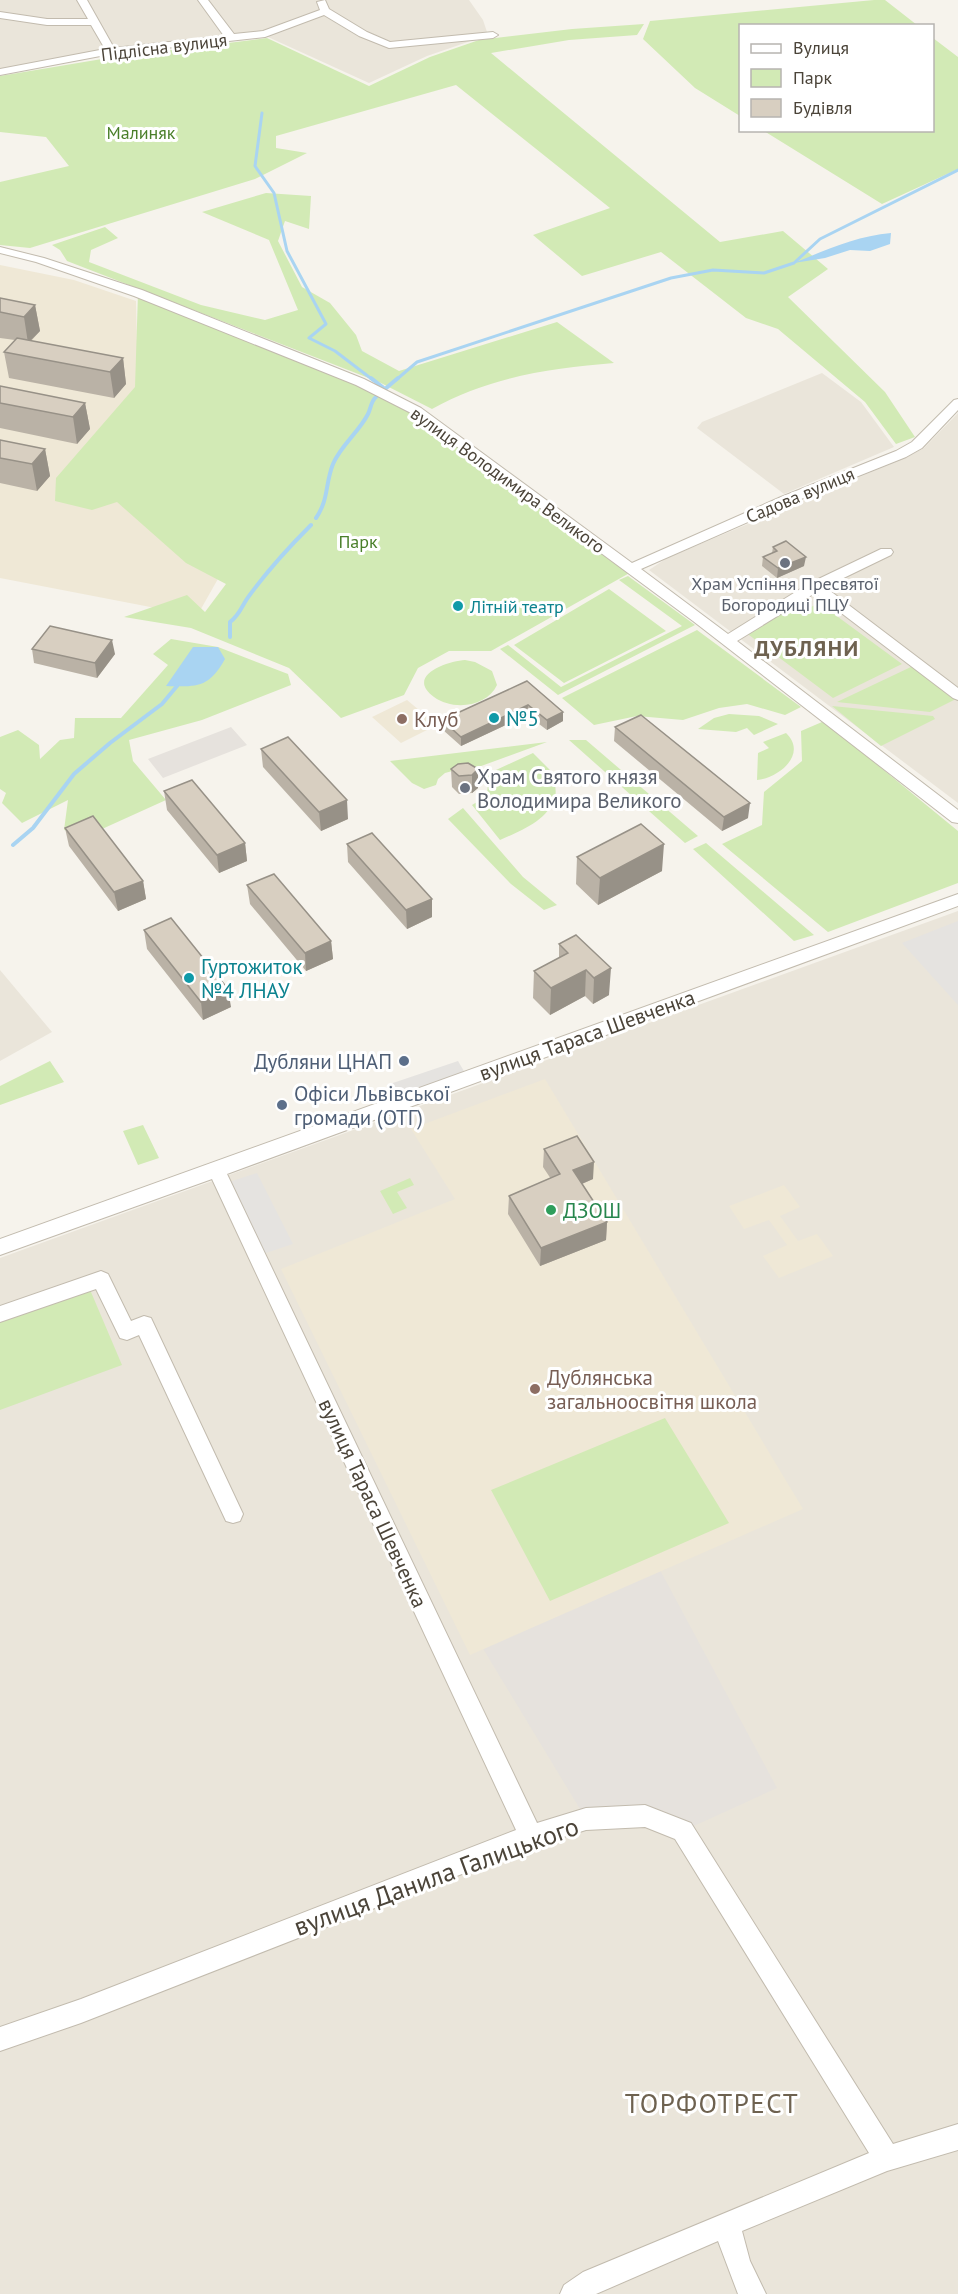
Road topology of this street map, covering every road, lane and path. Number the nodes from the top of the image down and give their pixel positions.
1 (82, 0) edge
2 (203, 0) edge
3 (321, 0) edge
4 (325, 11) junction
5 (0, 15) edge
6 (94, 22) junction
7 (493, 34) dead end
8 (232, 39) junction
9 (111, 51) junction
10 (0, 72) edge
11 (0, 250) edge
12 (958, 403) edge
13 (886, 552) dead end
14 (630, 569) junction
15 (814, 586) junction
16 (727, 640) junction
17 (958, 695) edge
18 (958, 818) edge
19 (958, 900) edge
20 (216, 1169) junction
21 (0, 1247) edge
22 (0, 1314) edge
23 (233, 1514) dead end
24 (531, 1836) junction
25 (0, 2039) edge
26 (958, 2137) edge
27 (887, 2158) junction
28 (728, 2224) junction
29 (573, 2294) edge
30 (753, 2294) edge

1 - 6 street
2 - 8 street
3 - 4 street
4 - 7 street
4 - 8 street, Підлісна вулиця
5 - 6 street
6 - 9 street
8 - 9 street, Підлісна вулиця
9 - 10 street, Підлісна вулиця
11 - 14 street, вулиця Володимира Великого
12 - 14 street, Садова вулиця
13 - 15 street
14 - 16 street, вулиця Володимира Великого
15 - 16 street
15 - 17 street
16 - 18 street, вулиця Володимира Великого
19 - 20 street, вулиця Тараса Шевченка
20 - 21 street, вулиця Тараса Шевченка
20 - 24 street, вулиця Тараса Шевченка
22 - 23 street
24 - 25 street, вулиця Данила Галицького
24 - 27 street, вулиця Данила Галицького
26 - 27 street
27 - 28 street
28 - 29 street
28 - 30 street

